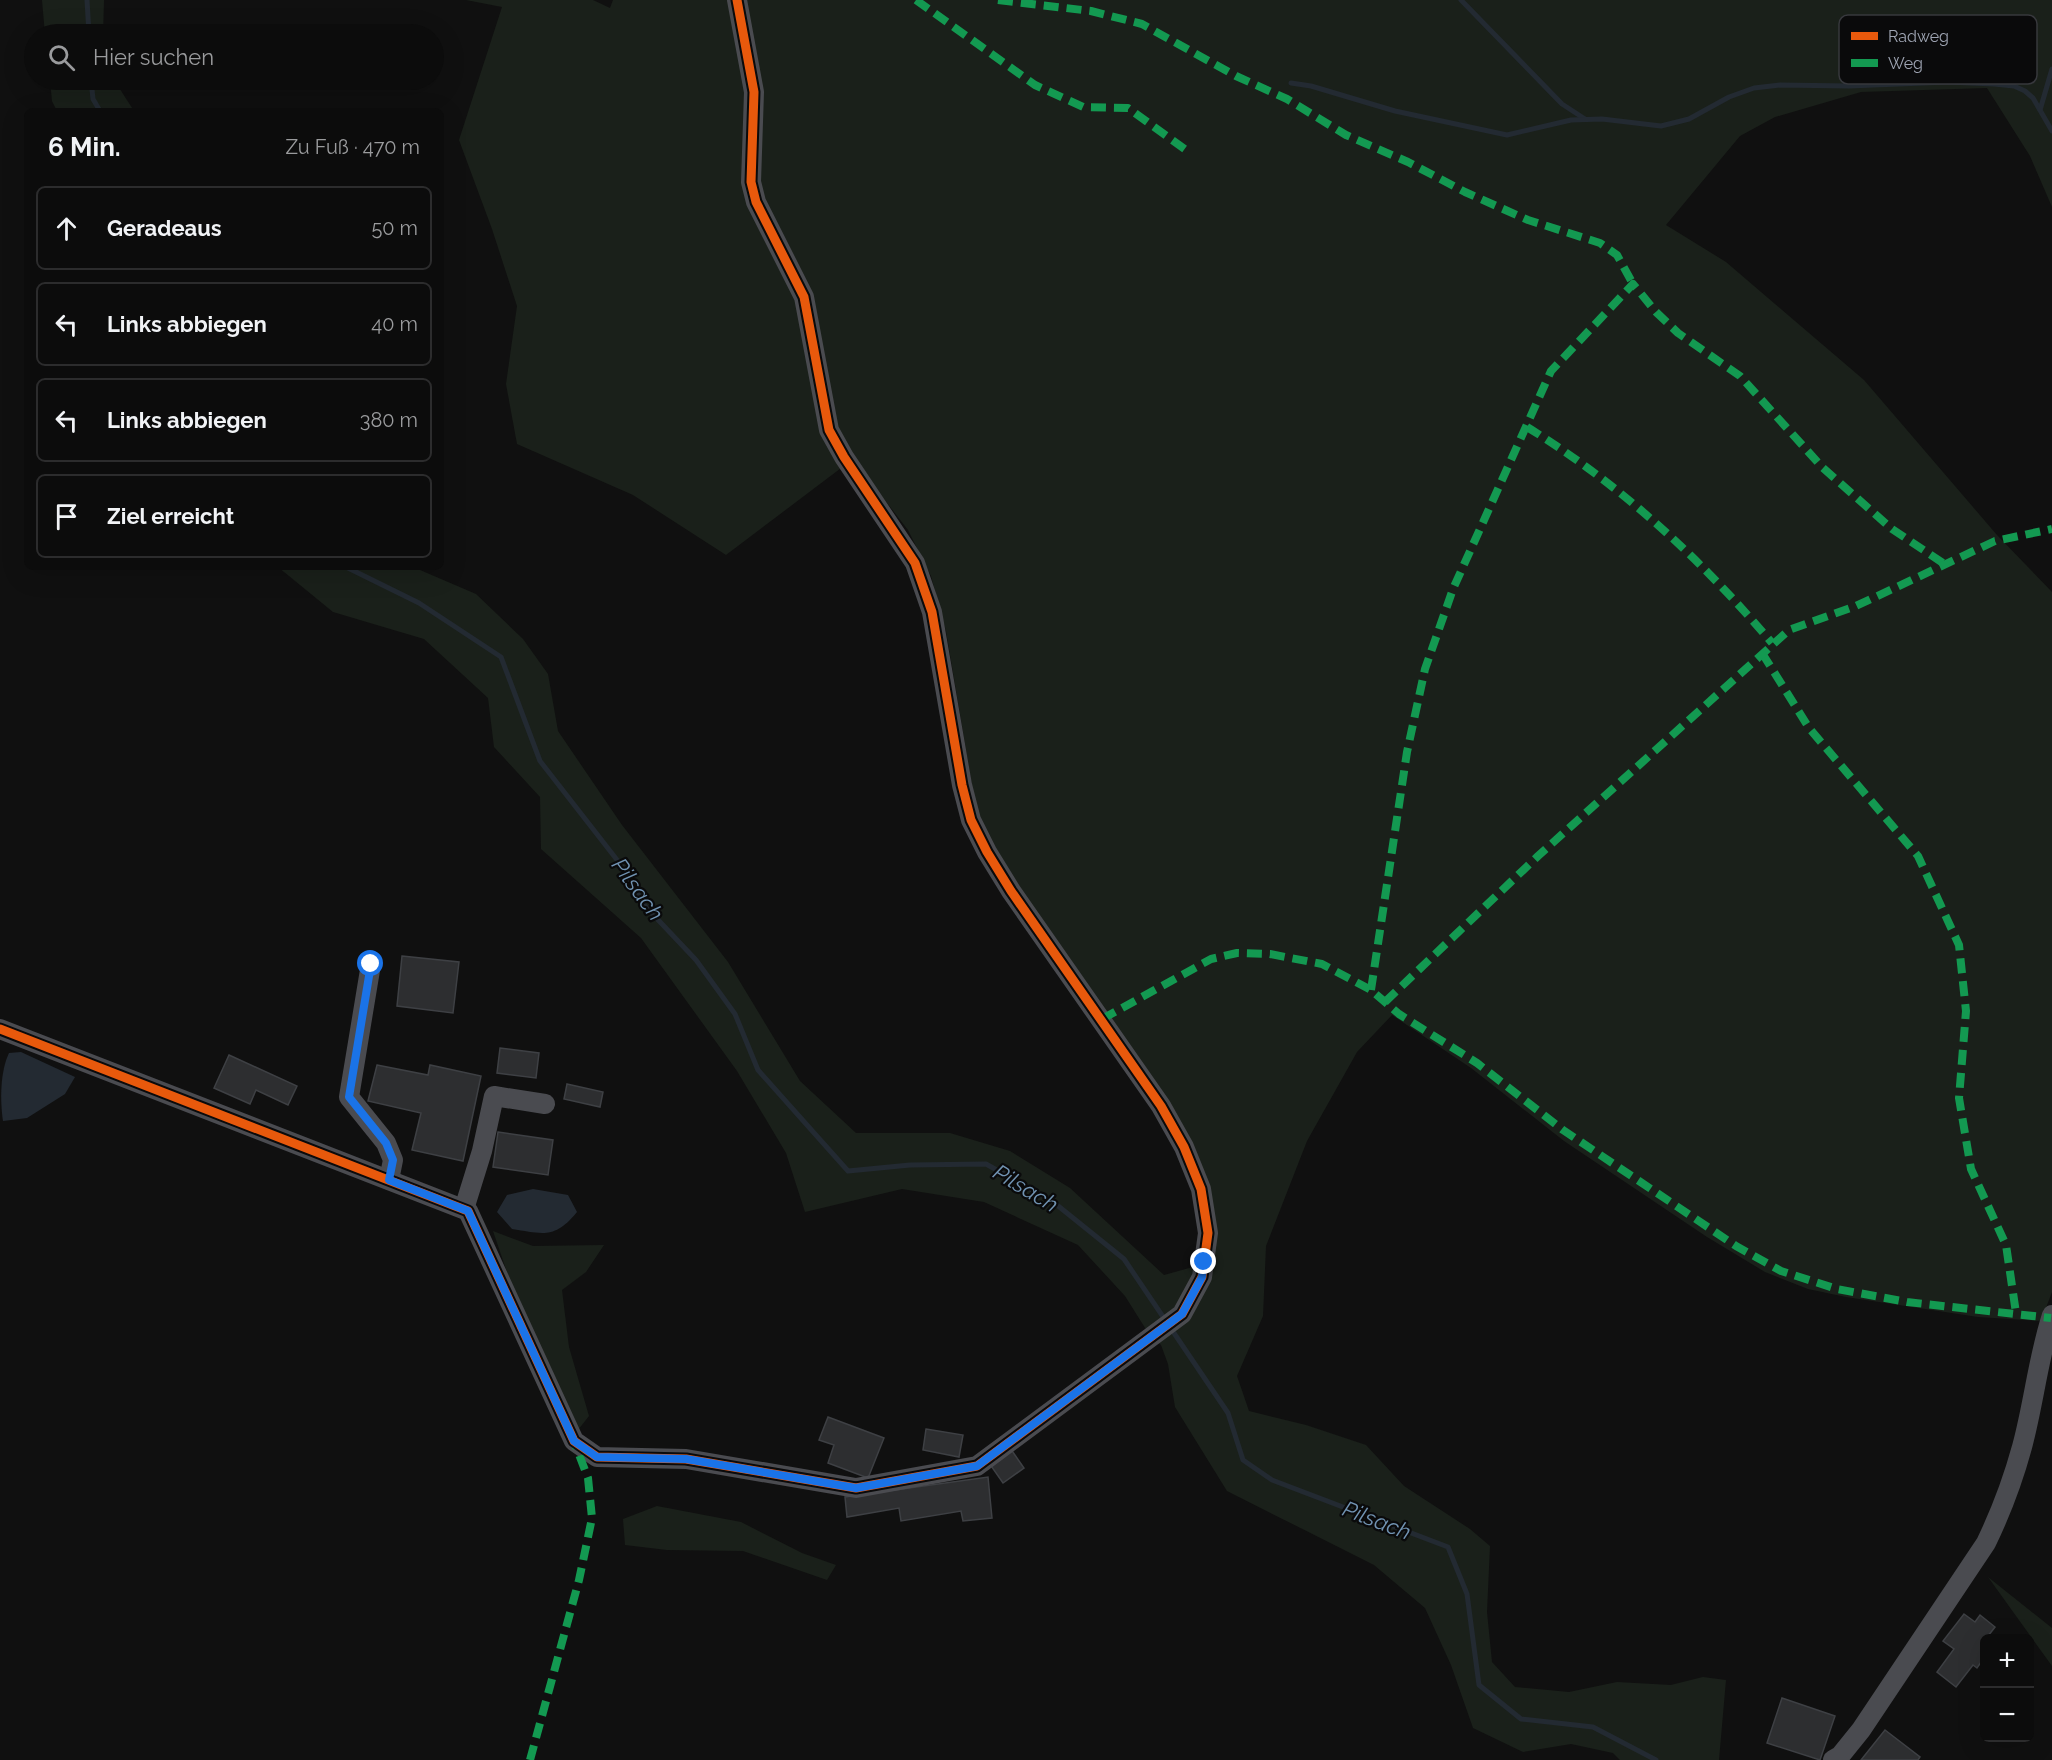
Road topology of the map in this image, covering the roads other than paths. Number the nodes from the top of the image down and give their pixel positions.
1 (737, 0) edge
2 (371, 964) dead end
3 (0, 1029) edge
4 (545, 1104) dead end
5 (389, 1180) junction
6 (464, 1209) junction
7 (2052, 1315) edge
8 (1833, 1760) edge

1 - 6 street
2 - 5 street
3 - 5 street
4 - 6 street
5 - 6 street
7 - 8 street

